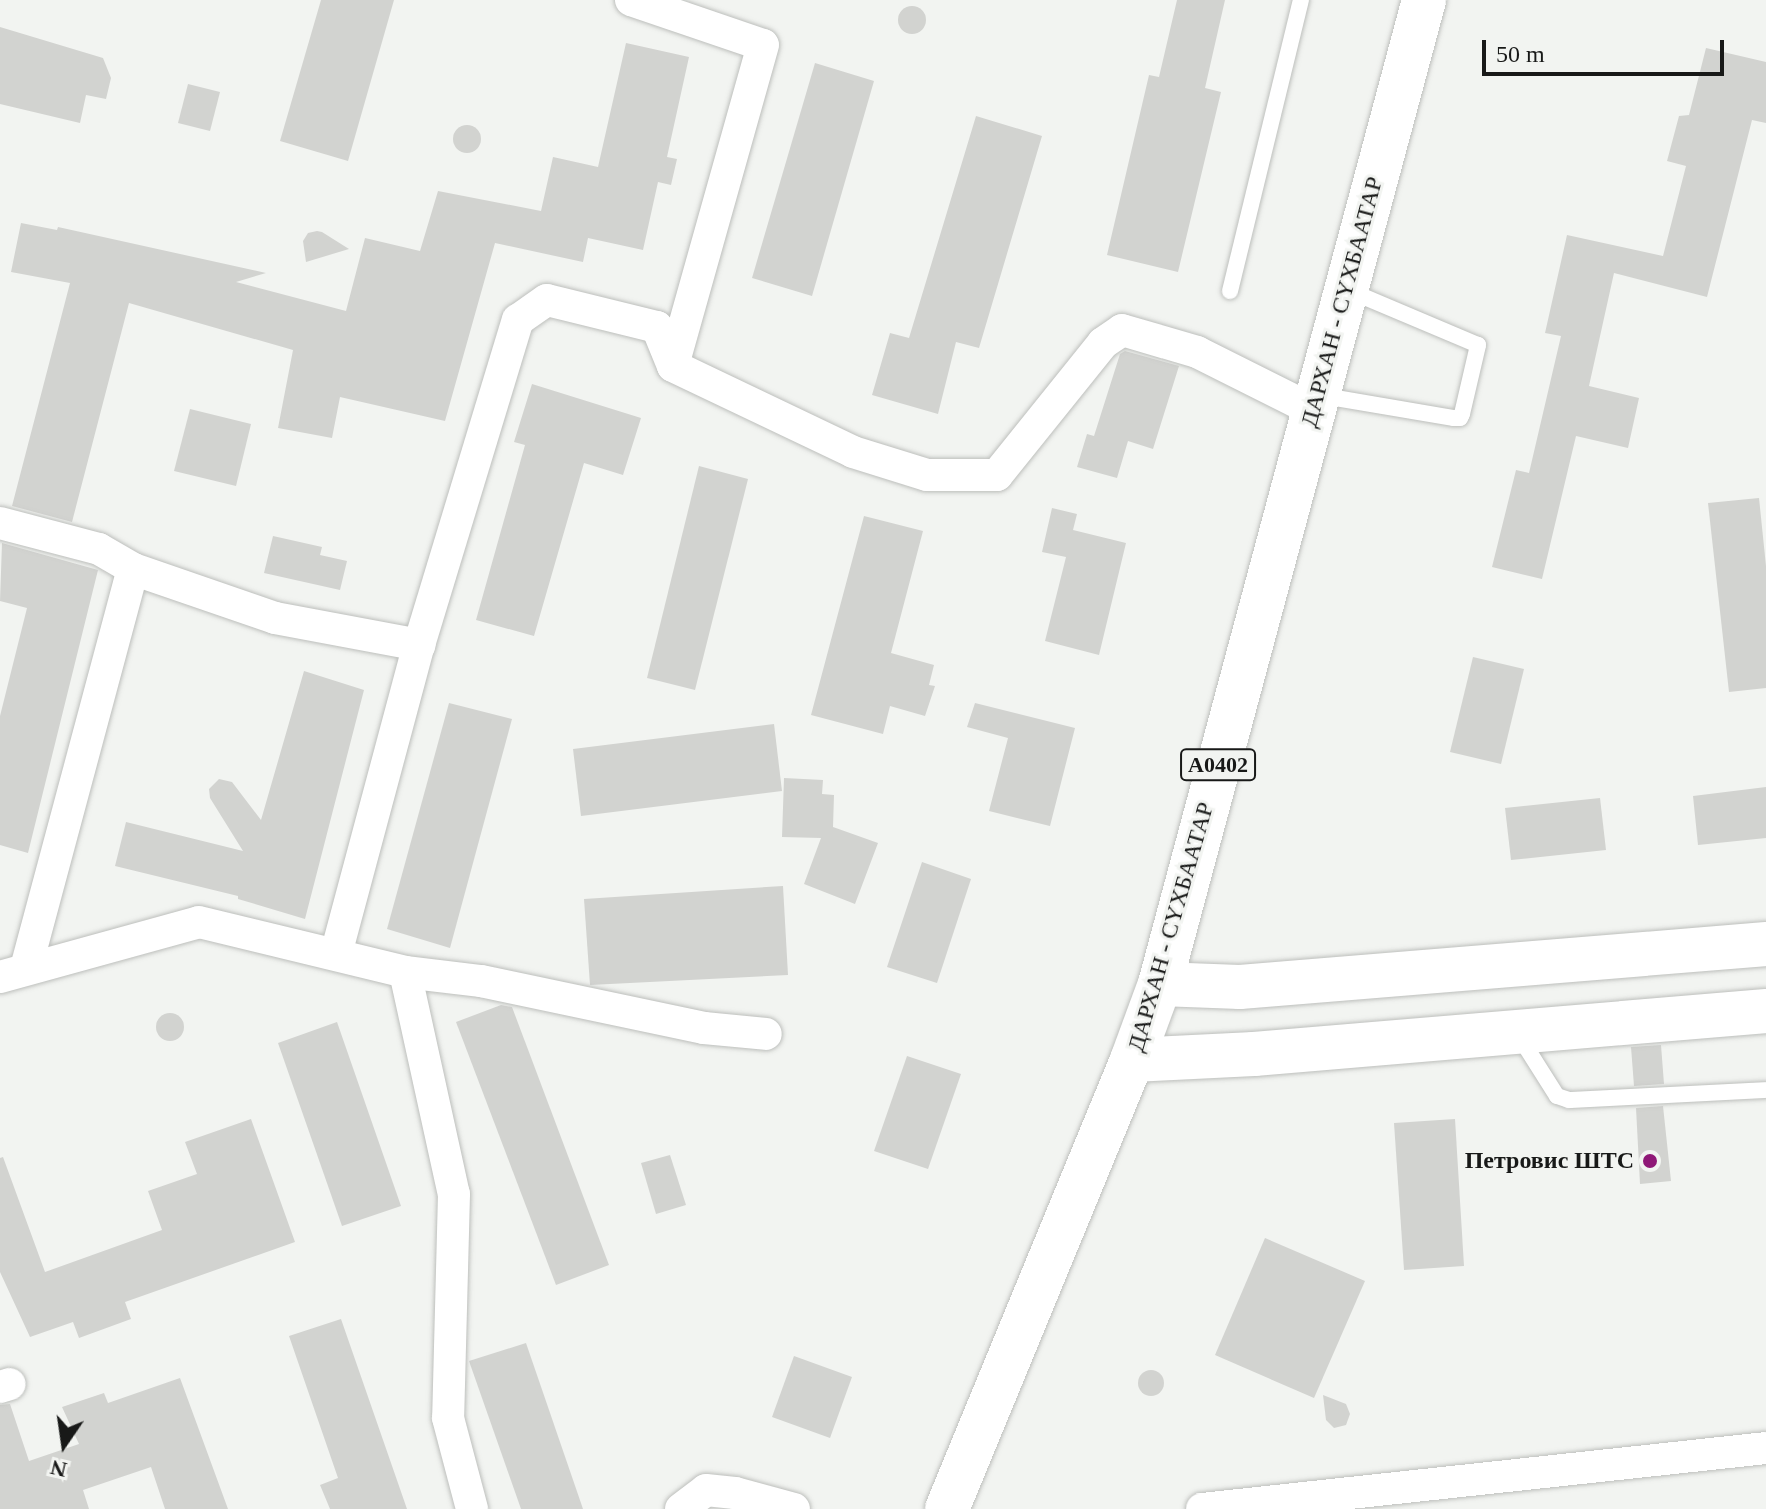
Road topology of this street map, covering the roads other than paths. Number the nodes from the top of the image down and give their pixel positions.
1 (631, 0) edge
2 (1301, 0) edge
3 (1424, 0) edge
4 (1345, 289) junction
5 (1230, 291) dead end
6 (673, 366) junction
7 (1315, 402) junction
8 (0, 523) edge
9 (133, 569) junction
10 (419, 645) junction
11 (1766, 944) edge
12 (336, 954) junction
13 (405, 972) junction
14 (13, 973) edge
15 (1160, 984) junction
16 (1766, 1011) edge
17 (1516, 1032) junction
18 (766, 1034) dead end
19 (1132, 1060) junction
20 (1766, 1090) edge
21 (1766, 1448) edge
22 (472, 1509) edge
23 (681, 1509) edge
24 (794, 1509) edge
25 (947, 1509) edge
26 (1202, 1509) edge

1 - 6 street
2 - 5 lane
3 - 4 main road, ДАРХАН - СҮХБААТАР / A0402
4 - 7 main road, ДАРХАН - СҮХБААТАР / A0402
4 - 7 lane
6 - 7 street
6 - 10 street
7 - 15 main road, ДАРХАН - СҮХБААТАР / A0402
8 - 9 street
9 - 10 street
9 - 14 street
10 - 12 street
11 - 15 main road
12 - 13 street
12 - 14 street
13 - 18 street
13 - 22 street
15 - 19 main road, ДАРХАН - СҮХБААТАР / A0402
16 - 17 main road
17 - 19 main road
17 - 20 lane
19 - 25 main road, ДАРХАН - СҮХБААТАР / A0402
21 - 26 street
23 - 24 street

